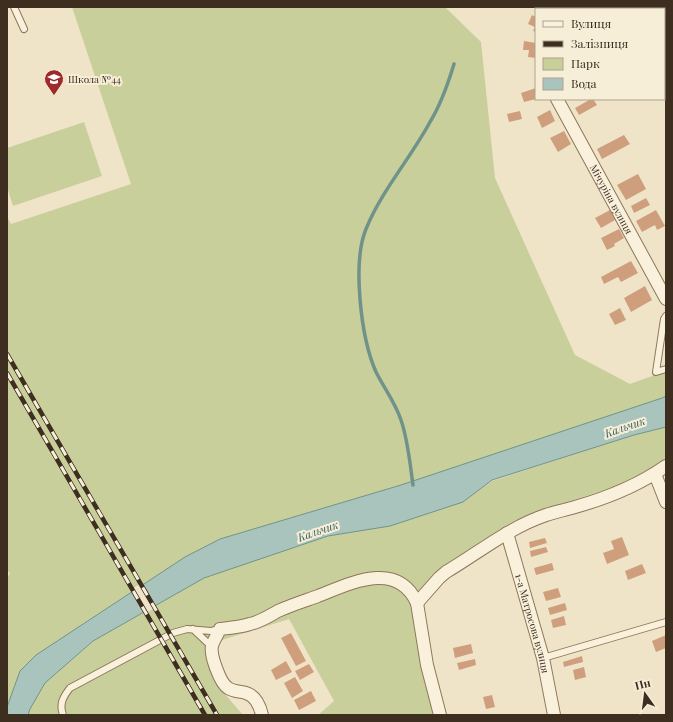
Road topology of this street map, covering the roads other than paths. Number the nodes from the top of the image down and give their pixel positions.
1 (14, 7) edge
2 (24, 29) dead end
3 (558, 100) edge
4 (666, 299) edge
5 (666, 316) edge
6 (666, 369) edge
7 (666, 466) edge
8 (655, 474) junction
9 (666, 502) edge
10 (507, 533) junction
11 (417, 603) junction
12 (666, 622) edge
13 (220, 629) junction
14 (193, 630) junction
15 (211, 646) junction
16 (543, 658) junction
17 (63, 715) edge
18 (262, 715) edge
19 (440, 715) edge
20 (554, 715) edge

1 - 2 lane
3 - 4 street, Мічуріна вулиця
5 - 6 lane
7 - 8 street
8 - 9 street
8 - 10 street
10 - 11 street
10 - 16 street, 1-а Матросова вулиця
11 - 13 street
11 - 19 street
12 - 16 lane
13 - 14 lane
13 - 15 street
14 - 15 lane
14 - 17 lane
15 - 18 street
16 - 20 street, 1-а Матросова вулиця

